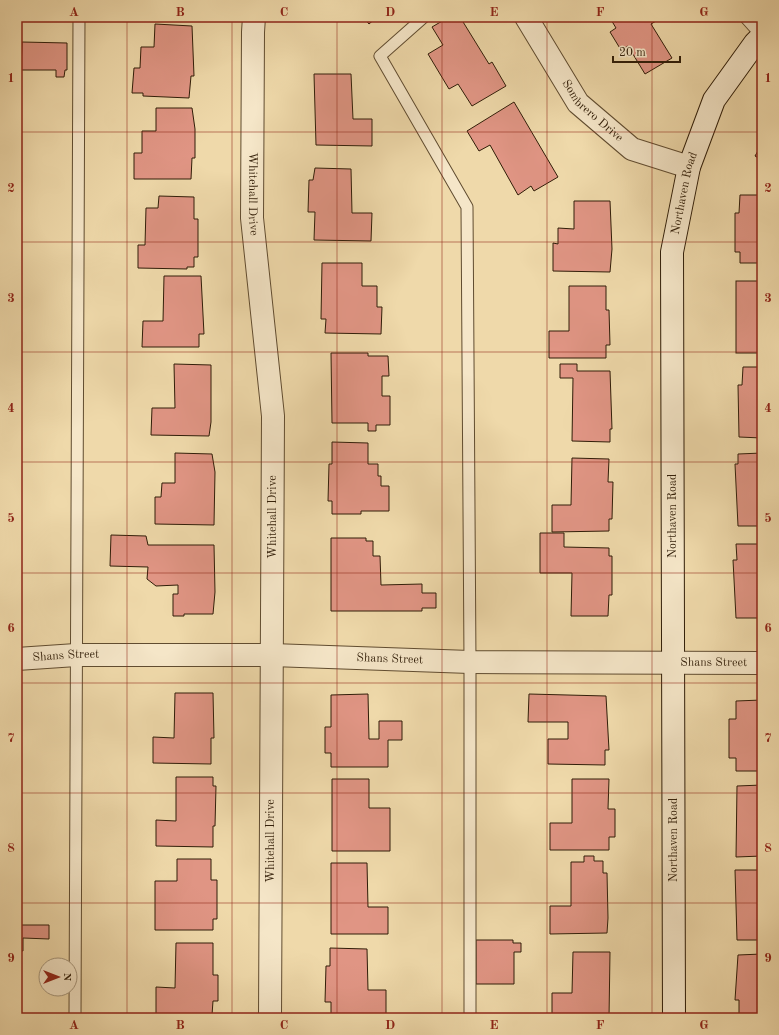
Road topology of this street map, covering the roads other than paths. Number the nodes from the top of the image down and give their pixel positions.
1 (79, 17) edge
2 (254, 17) edge
3 (424, 17) edge
4 (526, 17) edge
5 (745, 17) edge
6 (762, 36) edge
7 (689, 167) junction
8 (76, 655) junction
9 (272, 655) junction
10 (17, 659) edge
11 (470, 662) junction
12 (674, 662) junction
13 (762, 663) edge
14 (75, 1018) edge
15 (270, 1018) edge
16 (470, 1018) edge
17 (674, 1018) edge

1 - 8 lane
2 - 9 street, Whitehall Drive
3 - 11 lane
4 - 7 street, Sombrero Drive
5 - 6 lane
6 - 7 street, Northaven Road
7 - 12 street, Northaven Road
8 - 9 street, Shans Street
8 - 10 street, Shans Street
8 - 14 lane
9 - 11 street, Shans Street
9 - 15 street, Whitehall Drive
11 - 12 street, Shans Street
11 - 16 lane
12 - 13 street, Shans Street
12 - 17 street, Northaven Road

